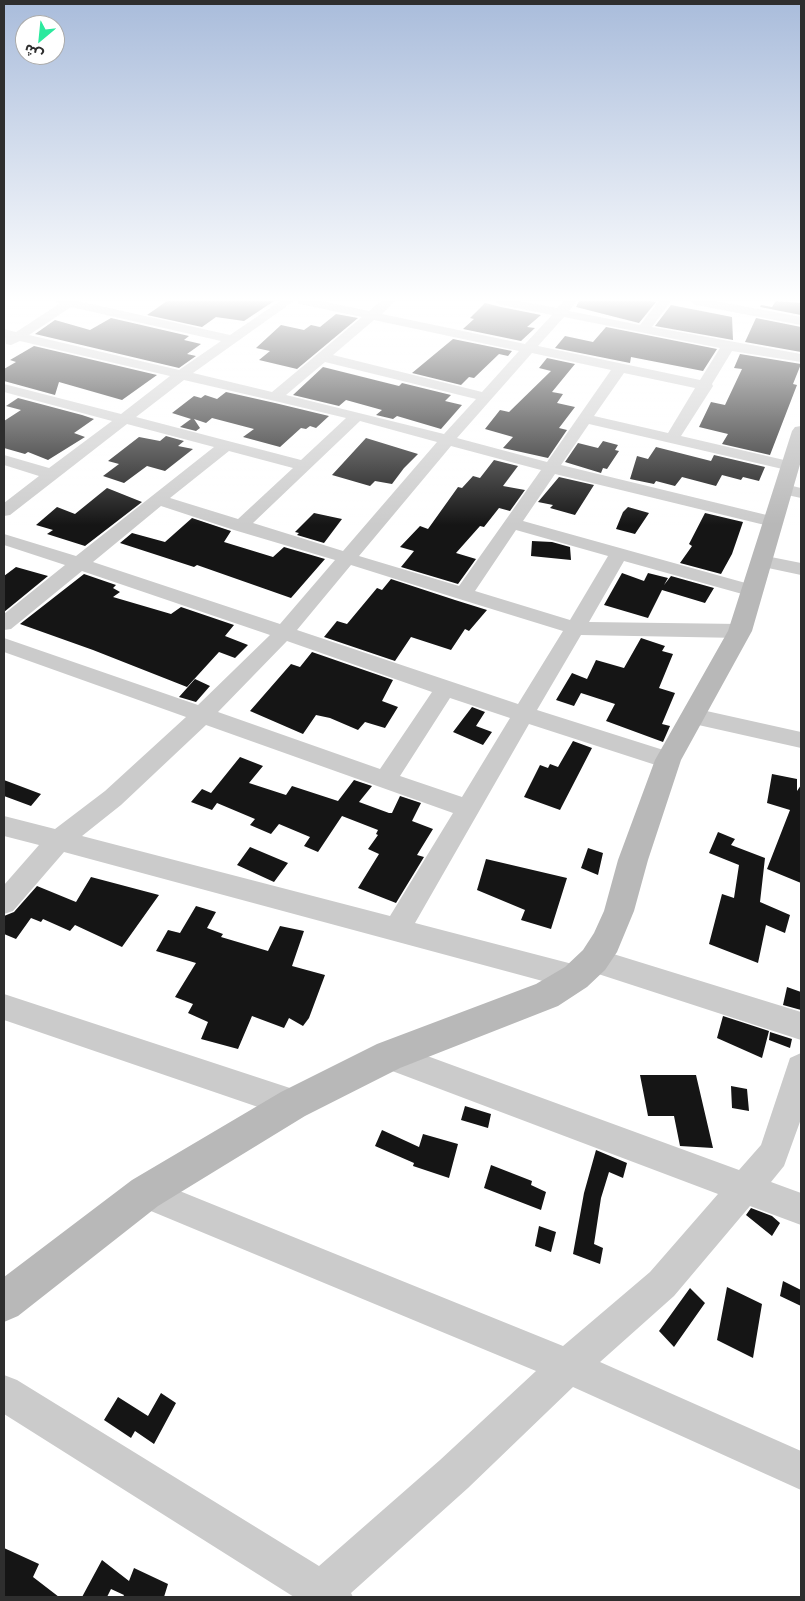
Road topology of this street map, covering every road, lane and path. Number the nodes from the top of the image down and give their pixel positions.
1 (180, 376) joint
2 (300, 376) edge
3 (399, 376) edge
4 (505, 376) edge
5 (615, 376) edge
6 (657, 376) edge
7 (712, 376) edge
8 (706, 386) junction
9 (4, 388) edge
10 (275, 397) junction
11 (486, 397) junction
12 (357, 416) junction
13 (124, 418) junction
14 (585, 419) junction
15 (672, 439) junction
16 (447, 440) junction
17 (226, 444) junction
18 (4, 460) edge
19 (796, 460) edge
20 (306, 466) junction
21 (552, 468) junction
22 (50, 474) junction
23 (158, 500) junction
24 (4, 511) edge
25 (773, 522) junction
26 (511, 523) junction
27 (240, 526) junction
28 (4, 539) edge
29 (619, 553) junction
30 (347, 559) junction
31 (761, 561) junction
32 (80, 562) junction
33 (801, 569) edge
34 (753, 591) junction
35 (463, 594) junction
36 (4, 624) edge
37 (575, 628) junction
38 (740, 631) junction
39 (284, 632) junction
40 (4, 645) edge
41 (445, 688) junction
42 (204, 714) junction
43 (525, 715) junction
44 (693, 716) junction
45 (801, 740) edge
46 (668, 760) junction
47 (386, 779) junction
48 (469, 809) junction
49 (4, 826) edge
50 (58, 841) junction
51 (4, 903) edge
52 (397, 929) junction
53 (585, 969) junction
54 (4, 1007) edge
55 (801, 1026) edge
56 (389, 1056) junction
57 (801, 1068) edge
58 (293, 1104) junction
59 (745, 1188) junction
60 (145, 1193) junction
61 (801, 1209) edge
62 (4, 1302) edge
63 (568, 1366) junction
64 (4, 1393) edge
65 (801, 1471) edge
66 (323, 1595) edge

1 - 10 street
1 - 13 street
2 - 10 street
3 - 11 street
4 - 11 street
5 - 14 street
6 - 8 street
7 - 8 street
8 - 15 street
9 - 13 street
10 - 12 street
11 - 16 street
12 - 16 street
12 - 20 street
13 - 17 street
13 - 22 street
14 - 15 street
14 - 21 street
15 - 19 street
16 - 21 street
16 - 30 street
17 - 20 street
17 - 23 street
18 - 22 street
19 - 25 street
20 - 27 street
21 - 25 street
21 - 26 street
22 - 24 street
23 - 27 street
23 - 32 street
25 - 31 street
26 - 29 street
26 - 35 street
27 - 30 street
28 - 32 street
29 - 34 street
29 - 37 street
30 - 35 street
30 - 39 street
31 - 33 street
31 - 34 street
32 - 36 street
32 - 39 street
34 - 38 street
35 - 37 street
37 - 38 street
37 - 43 street
38 - 44 street
39 - 41 street
39 - 42 street
40 - 42 street
41 - 43 street
41 - 47 street
42 - 47 street
42 - 50 street
43 - 46 street
43 - 48 street
44 - 45 street
44 - 46 street
46 - 53 street
47 - 48 street
48 - 52 street
49 - 50 street
50 - 51 street
50 - 52 street
52 - 53 street
53 - 55 street
53 - 56 street
54 - 58 street
56 - 58 street
56 - 59 street
57 - 59 street
58 - 60 street
59 - 61 street
59 - 63 street
60 - 62 street
60 - 63 street
63 - 65 street
63 - 66 street
64 - 66 street

